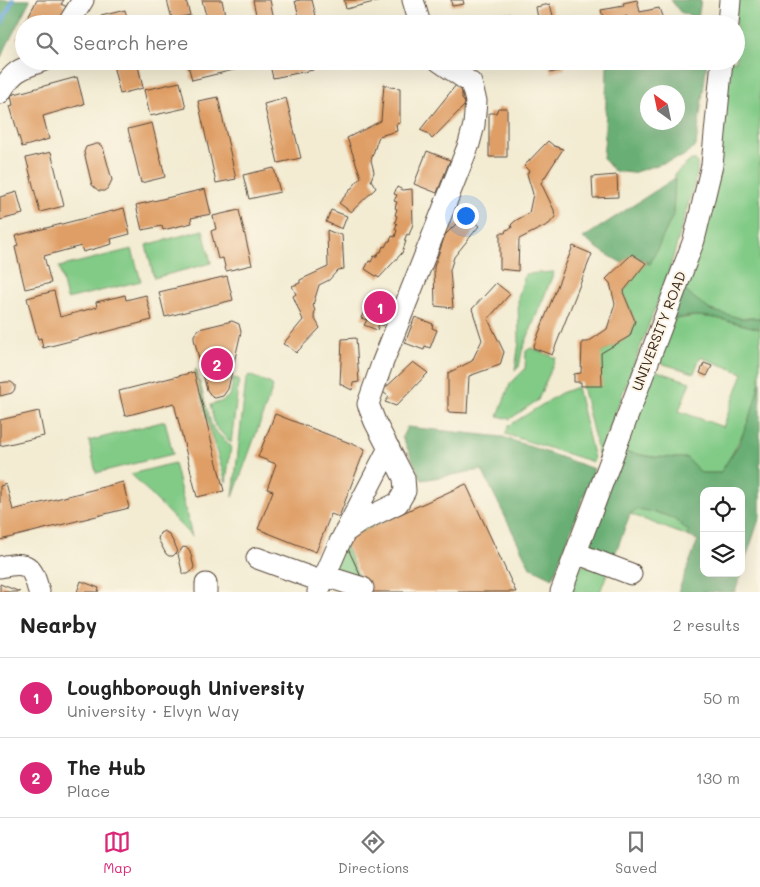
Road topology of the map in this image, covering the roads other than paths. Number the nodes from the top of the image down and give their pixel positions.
1 (82, 0) edge
2 (413, 0) edge
3 (730, 0) edge
4 (73, 15) edge
5 (417, 15) edge
6 (729, 15) edge
7 (19, 70) edge
8 (453, 70) edge
9 (721, 70) edge
10 (0, 92) edge
11 (389, 448) junction
12 (345, 532) junction
13 (576, 553) junction
14 (257, 558) dead end
15 (0, 567) edge
16 (631, 574) dead end
17 (322, 584) edge
18 (363, 588) dead end
19 (39, 592) edge
20 (561, 592) edge

1 - 4 street
2 - 5 street
3 - 6 street
7 - 10 street
8 - 11 street
9 - 13 street, UNIVERSITY ROAD
11 - 12 street
11 - 12 street
12 - 17 street
13 - 16 street
13 - 20 street, UNIVERSITY ROAD
14 - 17 street
15 - 19 street
17 - 18 street

